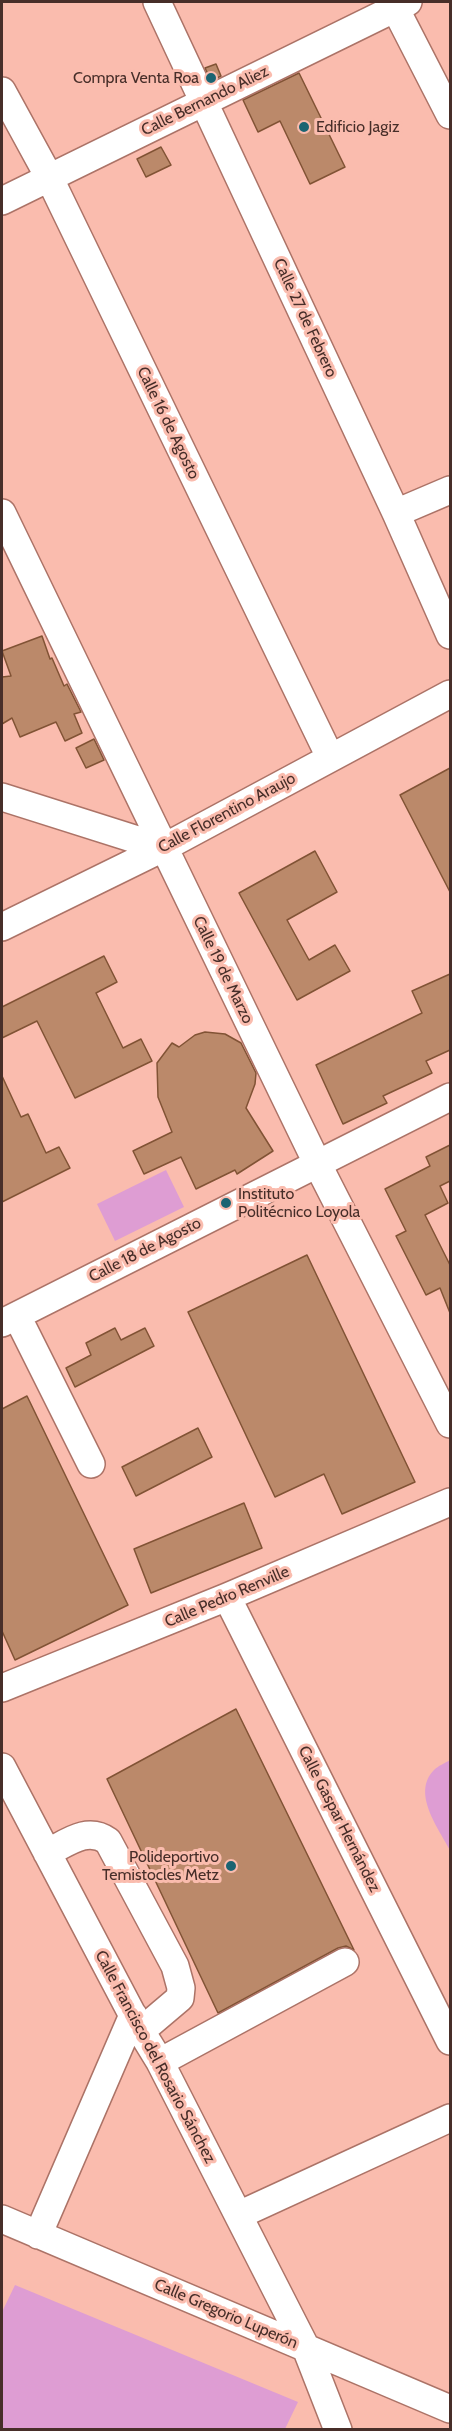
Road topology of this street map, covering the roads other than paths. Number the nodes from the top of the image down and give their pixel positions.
1 (157, 2) edge
2 (398, 4) edge
3 (2, 91) edge
4 (203, 102) junction
5 (450, 115) edge
6 (49, 177) junction
7 (2, 201) edge
8 (450, 490) edge
9 (2, 513) edge
10 (396, 513) junction
11 (450, 635) edge
12 (450, 694) edge
13 (330, 757) junction
14 (2, 797) edge
15 (163, 848) junction
16 (2, 925) edge
17 (450, 1097) edge
18 (317, 1163) junction
19 (9, 1319) edge
20 (450, 1424) edge
21 (91, 1464) dead end
22 (450, 1502) edge
23 (227, 1597) junction
24 (2, 1688) edge
25 (2, 1767) edge
26 (47, 1853) junction
27 (345, 1962) dead end
28 (137, 2023) junction
29 (450, 2041) edge
30 (160, 2062) junction
31 (450, 2118) edge
32 (239, 2215) junction
33 (2, 2219) edge
34 (38, 2235) junction
35 (306, 2348) junction
36 (450, 2409) edge
37 (338, 2430) edge

1 - 4 street, Calle 27 de Febrero
2 - 4 street, Calle Bernando Aliez
2 - 5 street
3 - 6 street, Calle 16 de Agosto
4 - 6 street, Calle Bernando Aliez
4 - 10 street, Calle 27 de Febrero
6 - 7 street, Calle Bernando Aliez
6 - 13 street, Calle 16 de Agosto
8 - 10 street
9 - 15 street, Calle 19 de Marzo
10 - 11 street, Calle 27 de Febrero
12 - 13 street, Calle Florentino Araujo
13 - 15 street, Calle Florentino Araujo
14 - 15 street
15 - 16 street, Calle Florentino Araujo
15 - 18 street, Calle 19 de Marzo
17 - 18 street, Calle 18 de Agosto
18 - 19 street, Calle 18 de Agosto
18 - 20 street, Calle 19 de Marzo
19 - 21 street
22 - 23 street, Calle Pedro Renville
23 - 24 street, Calle Pedro Renville
23 - 29 street, Calle Gaspar Hernández
25 - 26 street, Calle Francisco del Rosario Sánchez
26 - 28 street, Calle Francisco del Rosario Sánchez
26 - 28 street
27 - 30 street
28 - 30 street, Calle Francisco del Rosario Sánchez
28 - 34 street
30 - 32 street, Calle Francisco del Rosario Sánchez
31 - 32 street
32 - 35 street, Calle Francisco del Rosario Sánchez
33 - 34 street, Calle Gregorio Luperón
34 - 35 street, Calle Gregorio Luperón
35 - 36 street, Calle Gregorio Luperón
35 - 37 street, Calle Francisco del Rosario Sánchez

